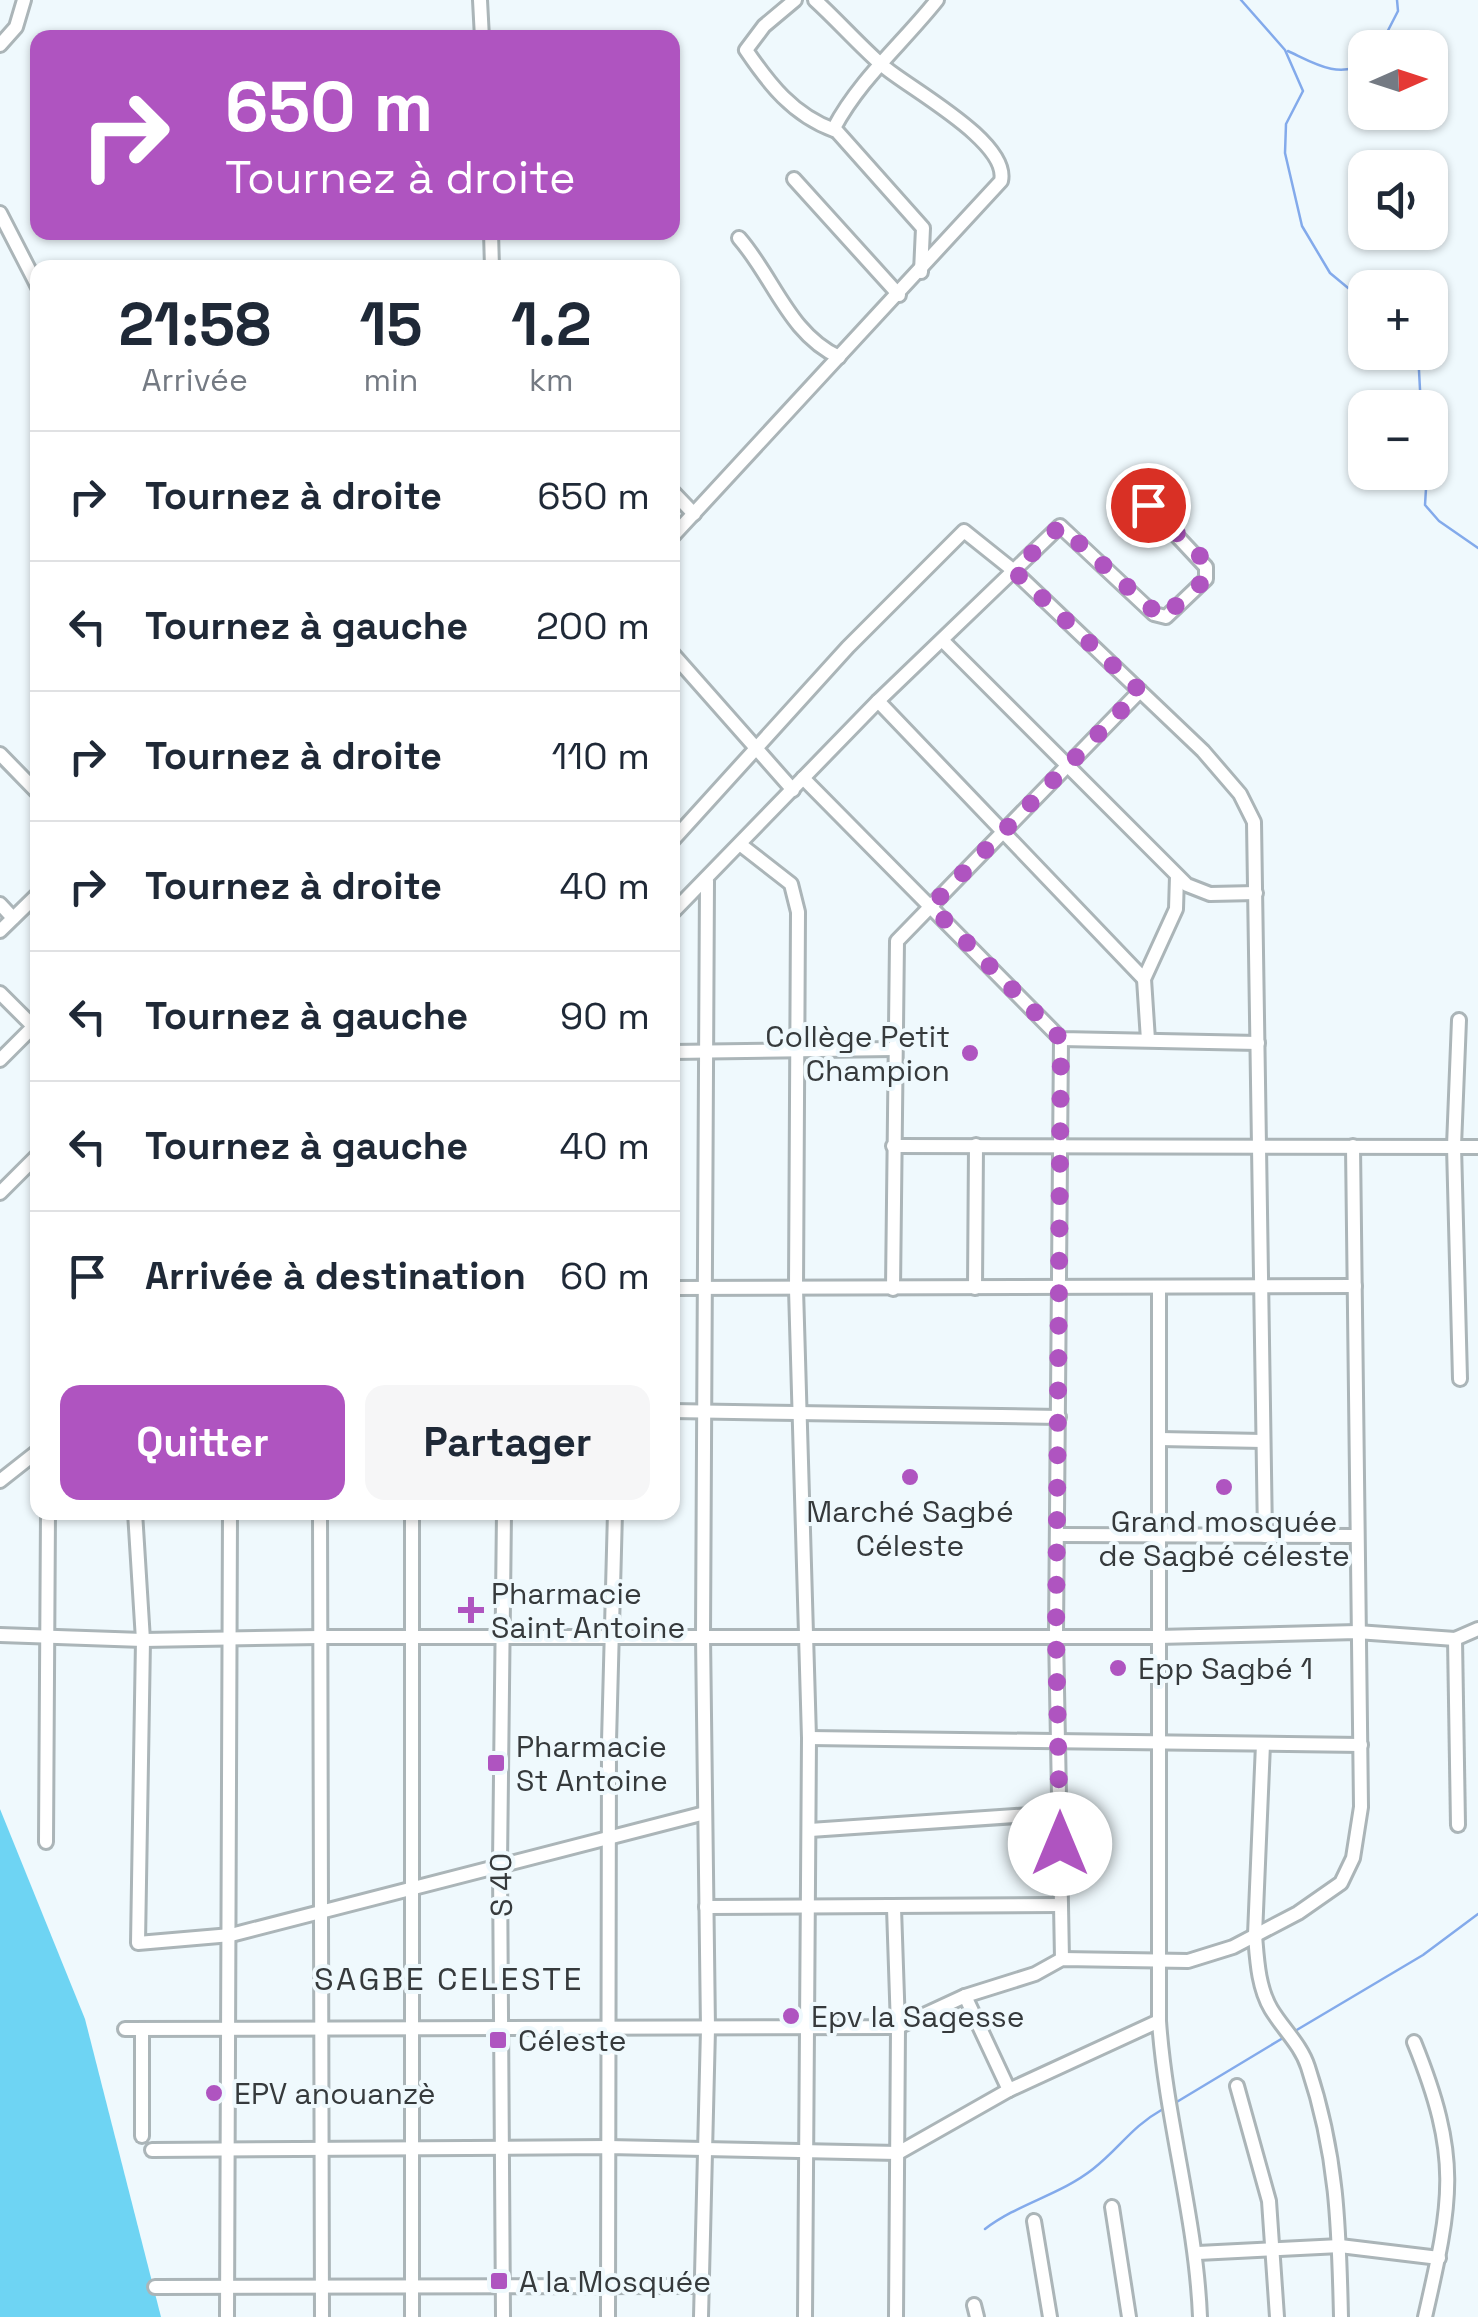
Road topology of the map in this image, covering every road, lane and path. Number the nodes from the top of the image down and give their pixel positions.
1 (24, 0) edge
2 (480, 0) edge
3 (795, 0) edge
4 (816, 0) edge
5 (937, 0) edge
6 (482, 30) edge
7 (0, 45) edge
8 (882, 66) junction
9 (834, 130) junction
10 (794, 179) dead end
11 (0, 213) edge
12 (738, 238) dead end
13 (30, 271) edge
14 (921, 272) junction
15 (899, 296) junction
16 (839, 358) junction
17 (680, 499) edge
18 (1148, 505) dead end
19 (694, 514) junction
20 (680, 529) edge
21 (1014, 571) junction
22 (944, 642) junction
23 (680, 663) edge
24 (1140, 691) junction
25 (878, 701) junction
26 (756, 747) junction
27 (0, 754) edge
28 (1070, 764) junction
29 (803, 778) junction
30 (30, 786) edge
31 (793, 790) junction
32 (1005, 831) junction
33 (680, 832) edge
34 (741, 846) junction
35 (1177, 876) junction
36 (707, 881) junction
37 (1256, 893) junction
38 (30, 902) edge
39 (0, 904) edge
40 (680, 906) edge
41 (931, 906) junction
42 (13, 918) junction
43 (0, 931) edge
44 (1144, 979) junction
45 (0, 993) edge
46 (1459, 1020) dead end
47 (30, 1021) edge
48 (30, 1032) edge
49 (1061, 1039) junction
50 (1148, 1040) junction
51 (1258, 1042) junction
52 (894, 1048) junction
53 (680, 1052) edge
54 (705, 1052) junction
55 (797, 1052) junction
56 (0, 1060) edge
57 (1058, 1144) junction
58 (976, 1145) junction
59 (894, 1146) junction
60 (1259, 1146) junction
61 (1353, 1146) junction
62 (1454, 1146) junction
63 (1478, 1147) edge
64 (30, 1164) edge
65 (0, 1193) edge
66 (1260, 1285) junction
67 (1159, 1286) junction
68 (1355, 1286) junction
69 (1057, 1287) junction
70 (680, 1288) edge
71 (704, 1288) junction
72 (796, 1288) junction
73 (975, 1288) junction
74 (893, 1289) junction
75 (1460, 1380) dead end
76 (680, 1411) edge
77 (707, 1411) junction
78 (800, 1412) junction
79 (1059, 1417) junction
80 (1160, 1438) junction
81 (1263, 1441) junction
82 (30, 1457) edge
83 (0, 1481) edge
84 (48, 1520) edge
85 (136, 1520) edge
86 (230, 1520) edge
87 (320, 1520) edge
88 (412, 1520) edge
89 (504, 1520) edge
90 (615, 1520) edge
91 (1059, 1535) junction
92 (1160, 1536) junction
93 (1265, 1536) junction
94 (1356, 1536) junction
95 (1478, 1629) edge
96 (1357, 1632) junction
97 (0, 1634) edge
98 (1056, 1634) junction
99 (613, 1635) junction
100 (319, 1636) junction
101 (702, 1636) junction
102 (804, 1636) junction
103 (1158, 1637) junction
104 (50, 1638) junction
105 (410, 1638) junction
106 (504, 1638) junction
107 (1455, 1639) junction
108 (144, 1640) junction
109 (231, 1641) junction
110 (810, 1738) junction
111 (1060, 1743) junction
112 (1156, 1744) junction
113 (1263, 1744) junction
114 (1361, 1745) junction
115 (1060, 1813) junction
116 (705, 1814) junction
117 (1458, 1826) dead end
118 (810, 1830) junction
119 (609, 1838) junction
120 (46, 1842) dead end
121 (500, 1864) junction
122 (413, 1888) junction
123 (1061, 1905) junction
124 (809, 1906) junction
125 (706, 1907) junction
126 (894, 1908) junction
127 (321, 1914) junction
128 (1254, 1934) junction
129 (230, 1936) junction
130 (1159, 1958) junction
131 (1062, 1959) junction
132 (965, 1996) junction
133 (1159, 2021) junction
134 (608, 2027) junction
135 (898, 2027) junction
136 (228, 2028) junction
137 (412, 2028) junction
138 (502, 2028) junction
139 (806, 2028) junction
140 (124, 2029) dead end
141 (142, 2029) junction
142 (708, 2029) junction
143 (321, 2030) junction
144 (1414, 2042) dead end
145 (1237, 2086) dead end
146 (1009, 2090) junction
147 (142, 2136) dead end
148 (321, 2146) junction
149 (608, 2146) junction
150 (230, 2147) junction
151 (412, 2148) junction
152 (504, 2148) junction
153 (806, 2148) junction
154 (707, 2149) junction
155 (152, 2150) dead end
156 (898, 2152) junction
157 (1112, 2206) dead end
158 (1034, 2221) dead end
159 (1340, 2246) junction
160 (1276, 2250) junction
161 (1198, 2254) junction
162 (1439, 2258) junction
163 (320, 2285) junction
164 (227, 2286) junction
165 (701, 2286) junction
166 (155, 2287) dead end
167 (412, 2287) junction
168 (504, 2288) junction
169 (608, 2290) junction
170 (227, 2317) edge
171 (322, 2317) edge
172 (412, 2317) edge
173 (504, 2317) edge
174 (608, 2317) edge
175 (701, 2317) edge
176 (805, 2317) edge
177 (896, 2317) edge
178 (1050, 2317) edge
179 (1130, 2317) edge
180 (1200, 2317) edge
181 (1277, 2317) edge
182 (1341, 2317) edge
183 (1426, 2317) edge

1 - 7 street
2 - 6 street
3 - 9 street
4 - 8 street
5 - 8 street
8 - 9 street
8 - 14 street
9 - 14 street
10 - 15 street
11 - 13 street
12 - 16 street
14 - 15 street
15 - 16 street
16 - 19 street
17 - 19 street
18 - 21 street
19 - 20 street
21 - 22 street
21 - 24 street
21 - 26 street
22 - 25 street
22 - 28 street
23 - 26 street
24 - 28 street
24 - 37 street
25 - 29 street
25 - 32 street
26 - 31 street
26 - 33 street
27 - 30 street
28 - 32 street
28 - 35 street
29 - 31 street
29 - 41 street
31 - 34 street
32 - 41 street
32 - 44 street
34 - 36 street
34 - 55 street
35 - 37 street
35 - 44 street
36 - 40 street
36 - 54 street
37 - 51 street
38 - 42 street
39 - 42 street
41 - 49 street
41 - 52 street
42 - 43 street
44 - 50 street
45 - 47 street
46 - 62 street
48 - 56 street
49 - 50 street
49 - 57 street
50 - 51 street
51 - 60 street
52 - 55 street
52 - 59 street
53 - 54 street
54 - 55 street
54 - 71 street
55 - 72 street
57 - 58 street
57 - 60 street
57 - 69 street
58 - 59 street
58 - 73 street
59 - 74 street
60 - 61 street
60 - 66 street
61 - 62 street
61 - 68 street
62 - 63 street
62 - 75 street
64 - 65 street
66 - 67 street
66 - 68 street
66 - 81 street
67 - 69 street
67 - 80 street
68 - 94 street
69 - 73 street
69 - 79 street
70 - 71 street
71 - 72 street
71 - 77 street
72 - 74 street
72 - 78 street
73 - 74 street
76 - 77 street
77 - 78 street
77 - 101 street
78 - 79 street
78 - 102 street
79 - 91 street
80 - 81 street
80 - 92 street
81 - 93 street
82 - 83 street
84 - 104 street
85 - 108 street
86 - 109 street
87 - 100 street
88 - 105 street
89 - 106 street, S 40
90 - 99 street
91 - 92 street
91 - 98 street
92 - 93 street
92 - 103 street
93 - 94 street
94 - 96 street
95 - 107 street
96 - 103 street
96 - 107 street
96 - 114 street
97 - 104 street
98 - 102 street
98 - 103 street
98 - 111 street
99 - 101 street
99 - 106 street
99 - 119 street
100 - 105 street
100 - 109 street
100 - 127 street
101 - 102 street
101 - 116 street
102 - 110 street
103 - 112 street
104 - 108 street
104 - 120 street
105 - 106 street
105 - 122 street
106 - 121 street, S 40
107 - 117 street
108 - 109 street
108 - 129 street
109 - 129 street
110 - 111 street
110 - 118 street
111 - 112 street
111 - 115 street
112 - 113 street
112 - 130 street
113 - 114 street
113 - 128 street
114 - 128 street
115 - 118 street
115 - 123 street
116 - 119 street
116 - 125 street
118 - 124 street
119 - 121 street
119 - 134 street
121 - 122 street
121 - 138 street, S 40
122 - 127 street
122 - 137 street
123 - 126 street
123 - 131 street
124 - 125 street
124 - 126 street
124 - 139 street
125 - 142 street
126 - 135 street
127 - 129 street
127 - 143 street
128 - 130 street
128 - 159 street
129 - 136 street
130 - 131 street
130 - 133 street
131 - 132 street
132 - 135 street
132 - 146 street
133 - 146 street
133 - 161 street
134 - 138 street
134 - 142 street
134 - 149 street
135 - 139 street
135 - 156 street
136 - 141 street
136 - 143 street
136 - 150 street
137 - 138 street
137 - 143 street
137 - 151 street
138 - 152 street, S 40
139 - 142 street
139 - 153 street
140 - 141 street
141 - 147 street
142 - 154 street
143 - 148 street
144 - 162 street
145 - 160 street
146 - 156 street
148 - 150 street
148 - 151 street
148 - 163 street
149 - 152 street
149 - 154 street
149 - 169 street
150 - 155 street
150 - 164 street
151 - 152 street
151 - 167 street
152 - 168 street, S 40
153 - 154 street
153 - 156 street
153 - 176 street
154 - 165 street
156 - 177 street
157 - 179 street
158 - 178 street
159 - 160 street
159 - 162 street
159 - 182 street
160 - 161 street
160 - 181 street
161 - 180 street
162 - 183 street
163 - 164 street
163 - 167 street
163 - 171 street
164 - 166 street
164 - 170 street
165 - 169 street
165 - 175 street
167 - 168 street
167 - 172 street
168 - 169 street
168 - 173 street, S 40
169 - 174 street

